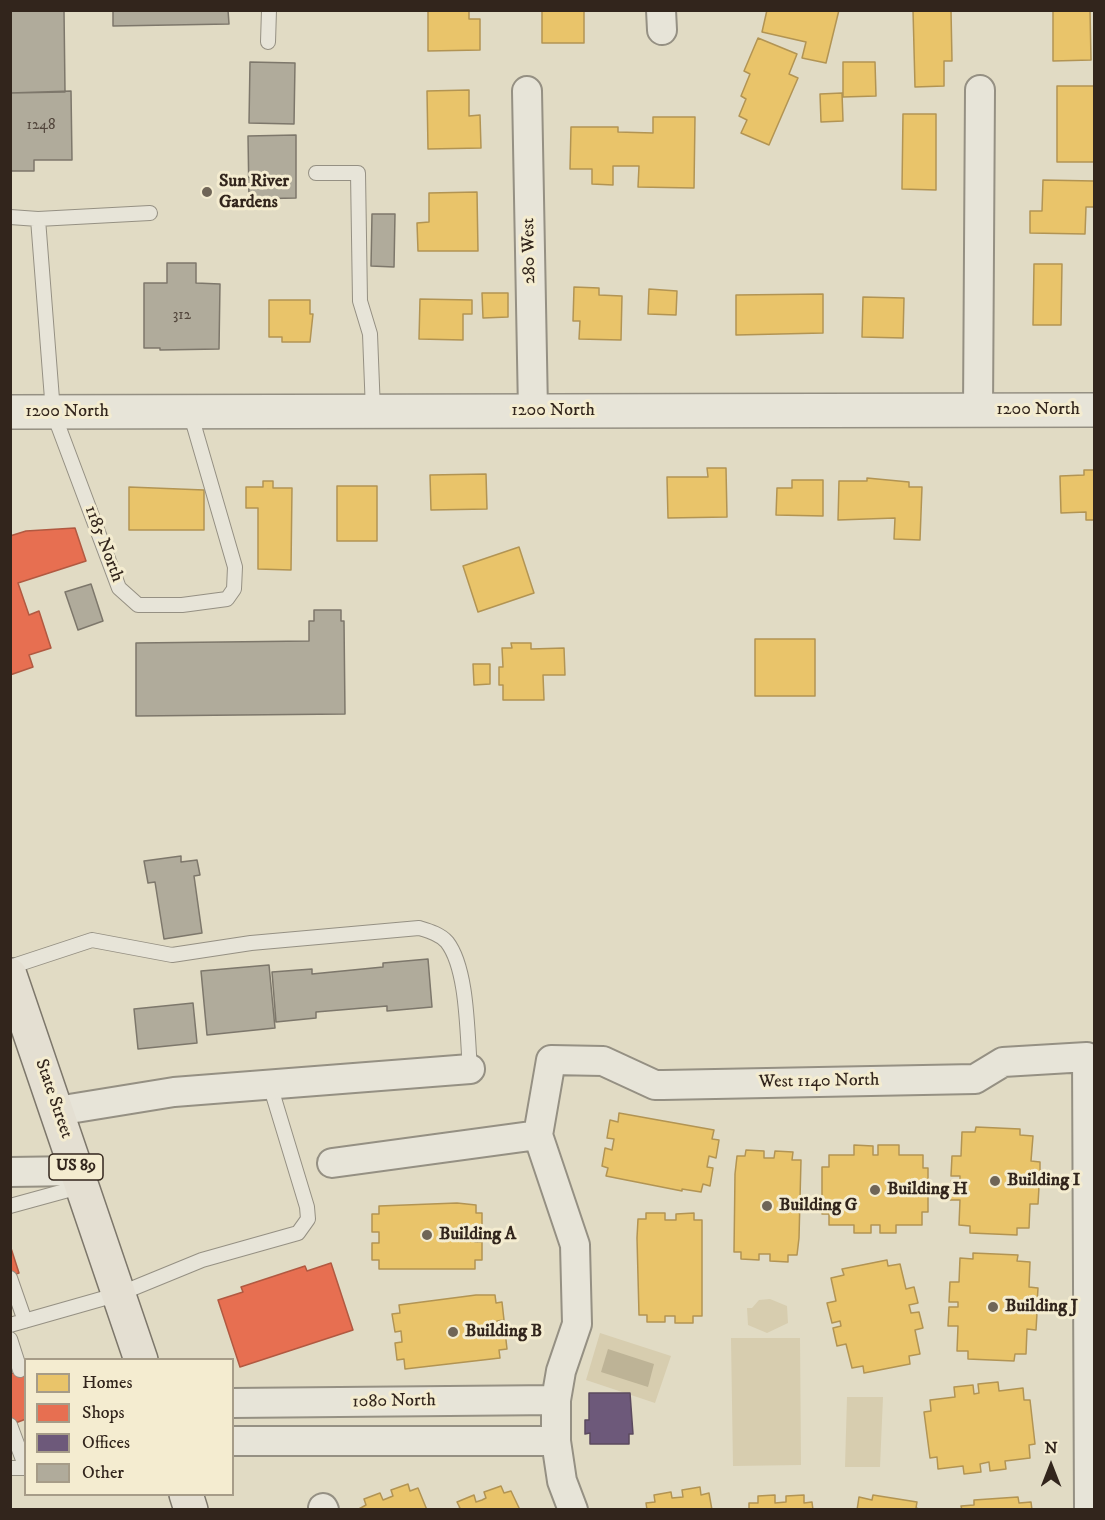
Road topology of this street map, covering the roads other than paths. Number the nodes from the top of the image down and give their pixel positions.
1 (269, 10) edge
2 (268, 42) dead end
3 (980, 90) dead end
4 (527, 91) dead end
5 (316, 173) dead end
6 (150, 213) dead end
7 (10, 217) edge
8 (38, 219) junction
9 (978, 410) junction
10 (1095, 410) edge
11 (373, 411) junction
12 (533, 411) junction
13 (10, 412) edge
14 (53, 412) junction
15 (190, 412) junction
16 (10, 967) edge
17 (10, 975) edge
18 (470, 1069) joint
19 (270, 1085) junction
20 (57, 1111) junction
21 (538, 1135) junction
22 (332, 1163) dead end
23 (10, 1172) edge
24 (80, 1178) junction
25 (10, 1206) edge
26 (10, 1278) edge
27 (119, 1294) junction
28 (25, 1321) junction
29 (10, 1325) edge
30 (10, 1339) edge
31 (141, 1358) edge
32 (20, 1370) dead end
33 (556, 1400) junction
34 (234, 1404) edge
35 (10, 1425) edge
36 (234, 1441) edge
37 (556, 1441) junction
38 (24, 1463) edge
39 (573, 1509) edge
40 (1089, 1509) edge

1 - 2 lane
3 - 9 street
4 - 12 street, 280 West
5 - 11 lane
6 - 8 lane
7 - 8 lane
8 - 14 lane
9 - 10 street, 1200 North
9 - 12 street, 1200 North
11 - 12 street, 1200 North
11 - 15 street, 1200 North
13 - 14 street, 1200 North
14 - 15 street, 1200 North
14 - 15 lane, 1185 North
16 - 18 lane
17 - 20 main road, State Street / US 89
18 - 19 street
19 - 20 street
19 - 27 lane
20 - 24 main road, State Street / US 89
21 - 22 street
21 - 33 street
21 - 40 street, West 1140 North
23 - 24 street
24 - 25 lane
24 - 27 main road, State Street / US 89
26 - 28 lane
27 - 28 lane
27 - 31 main road, State Street / US 89
28 - 29 lane
30 - 32 lane
33 - 34 street, 1080 North
33 - 37 street
35 - 38 lane
36 - 37 street
37 - 39 street

